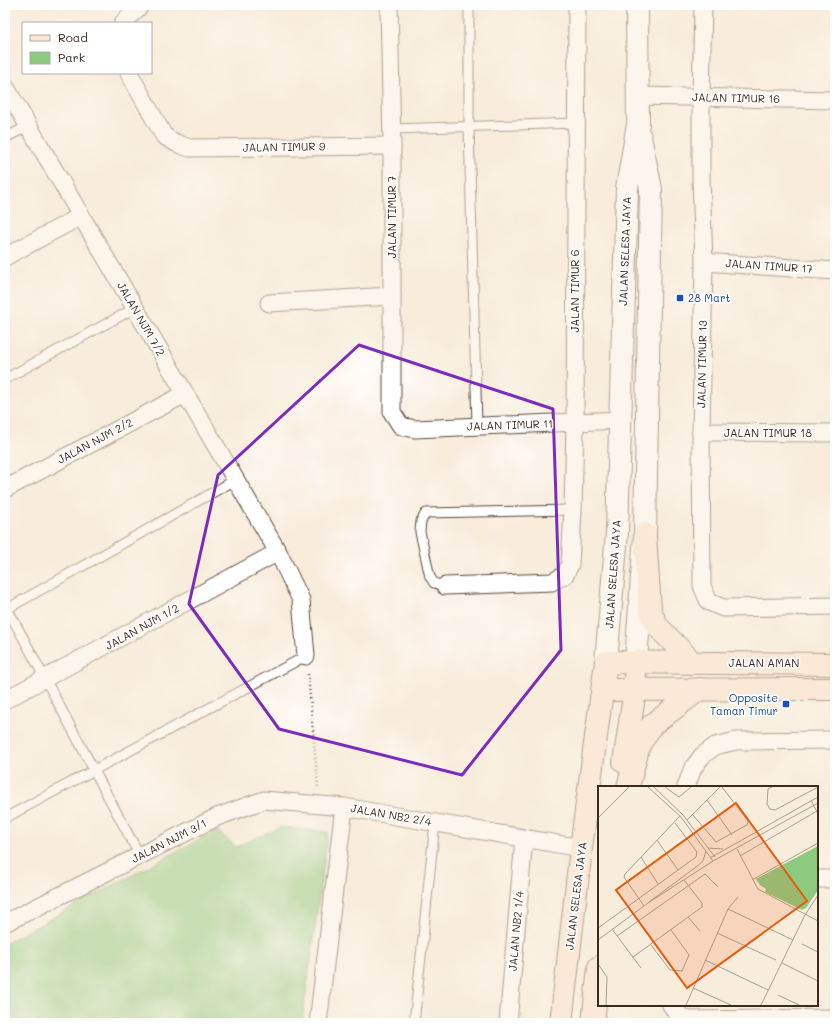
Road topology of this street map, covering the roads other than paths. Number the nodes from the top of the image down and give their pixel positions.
1 (141, 5) edge
2 (389, 5) edge
3 (469, 5) edge
4 (577, 5) edge
5 (637, 5) edge
6 (703, 5) edge
7 (124, 22) edge
8 (130, 74) edge
9 (5, 86) edge
10 (638, 96) junction
11 (700, 97) junction
12 (835, 100) edge
13 (576, 123) junction
14 (638, 124) junction
15 (28, 126) junction
16 (469, 127) junction
17 (392, 137) junction
18 (5, 138) edge
19 (81, 216) junction
20 (5, 257) edge
21 (704, 262) junction
22 (835, 270) edge
23 (392, 296) junction
24 (269, 303) dead end
25 (135, 308) junction
26 (5, 379) edge
27 (185, 394) junction
28 (620, 420) junction
29 (575, 423) junction
30 (401, 426) joint
31 (477, 427) junction
32 (701, 432) junction
33 (835, 433) edge
34 (235, 480) junction
35 (5, 489) edge
36 (573, 510) junction
37 (645, 534) junction
38 (278, 552) junction
39 (445, 586) joint
40 (835, 606) edge
41 (6, 608) edge
42 (306, 656) joint
43 (606, 662) junction
44 (636, 662) junction
45 (693, 663) junction
46 (835, 664) edge
47 (46, 679) junction
48 (700, 689) junction
49 (835, 689) edge
50 (603, 690) junction
51 (635, 690) junction
52 (5, 700) edge
53 (835, 740) edge
54 (94, 770) junction
55 (621, 786) edge
56 (628, 786) edge
57 (686, 786) edge
58 (344, 807) junction
59 (5, 818) edge
60 (435, 823) junction
61 (524, 839) junction
62 (581, 848) junction
63 (140, 856) junction
64 (818, 879) edge
65 (835, 879) edge
66 (5, 923) edge
67 (598, 976) edge
68 (673, 1009) edge
69 (835, 1018) edge
70 (318, 1023) edge
71 (414, 1023) edge
72 (508, 1023) edge
73 (561, 1023) edge
74 (593, 1023) edge

1 - 7 street
2 - 17 street, JALAN TIMUR 7
3 - 16 lane
4 - 13 street, JALAN TIMUR 6
5 - 10 street, JALAN SELESA JAYA
6 - 11 street, JALAN TIMUR 13
8 - 17 street, JALAN TIMUR 9
9 - 15 street, JALAN NJM 7/2
10 - 11 street, JALAN TIMUR 16
10 - 14 street, JALAN SELESA JAYA
11 - 12 street, JALAN TIMUR 16
11 - 21 street, JALAN TIMUR 13
13 - 16 lane
13 - 29 street, JALAN TIMUR 6
14 - 28 street, JALAN SELESA JAYA
14 - 37 street, JALAN SELESA JAYA
15 - 18 lane
15 - 19 street, JALAN NJM 7/2
16 - 17 lane
16 - 31 lane
17 - 23 street, JALAN TIMUR 7
19 - 20 street
19 - 25 street, JALAN NJM 7/2
21 - 22 street, JALAN TIMUR 17
21 - 32 street, JALAN TIMUR 13
23 - 24 street
23 - 30 street, JALAN TIMUR 7
25 - 26 lane
25 - 27 street, JALAN NJM 7/2
27 - 34 street, JALAN NJM 7/2
27 - 35 street, JALAN NJM 2/2
28 - 29 street, JALAN TIMUR 11
28 - 43 street, JALAN SELESA JAYA
29 - 31 street, JALAN TIMUR 11
29 - 36 street, JALAN TIMUR 6
30 - 31 street, JALAN TIMUR 11
32 - 33 street, JALAN TIMUR 18
32 - 40 street, JALAN TIMUR 13
34 - 38 street, JALAN NJM 7/2
34 - 41 lane
36 - 39 street, JALAN TIMUR 6
36 - 39 lane
37 - 44 street, JALAN SELESA JAYA
37 - 45 main road
38 - 42 street, JALAN NJM 7/2
38 - 47 street, JALAN NJM 1/2
41 - 47 lane
42 - 54 lane
43 - 44 main road, JALAN AMAN
43 - 50 main road, JALAN SELESA JAYA
44 - 45 main road, JALAN AMAN
44 - 51 main road, JALAN SELESA JAYA
45 - 46 main road, JALAN AMAN
47 - 52 street, JALAN NJM 1/2
47 - 54 lane
48 - 49 main road
48 - 51 main road
48 - 56 main road
50 - 51 main road
50 - 62 main road, JALAN SELESA JAYA
51 - 55 main road, JALAN SELESA JAYA
53 - 57 street
54 - 59 lane
54 - 63 lane
58 - 60 street, JALAN NB2 2/4
58 - 63 street, JALAN NJM 3/1
58 - 70 street, JALAN NB2 2/4
60 - 61 street, JALAN NB2 2/4
60 - 71 lane
61 - 62 street, JALAN NB2 2/4
61 - 72 street, JALAN NB2 1/4
62 - 73 main road, JALAN SELESA JAYA
63 - 66 street, JALAN NJM 3/1
64 - 65 street
67 - 74 main road
68 - 69 street

